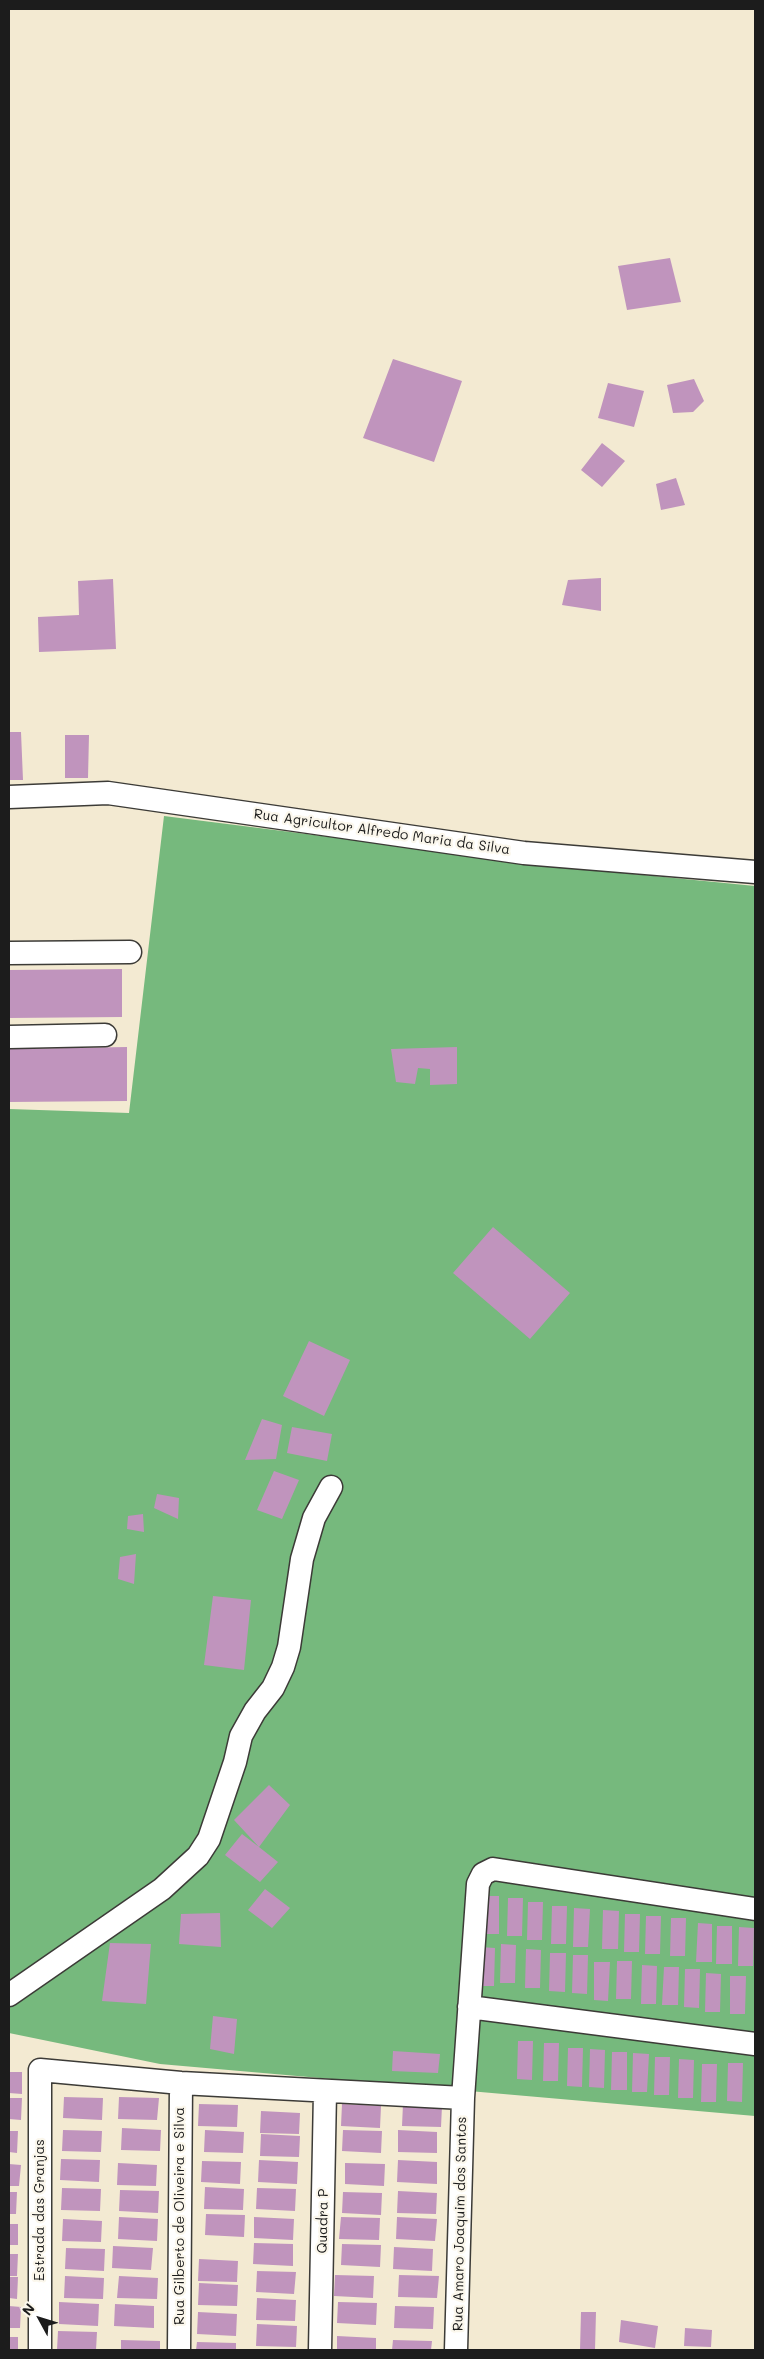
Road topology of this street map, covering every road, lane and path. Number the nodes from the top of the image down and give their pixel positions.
1 (9, 797) edge
2 (755, 872) edge
3 (130, 952) dead end
4 (9, 953) edge
5 (105, 1035) dead end
6 (9, 1037) edge
7 (331, 1487) dead end
8 (755, 1909) edge
9 (9, 1995) edge
10 (469, 2007) junction
11 (755, 2044) edge
12 (181, 2083) junction
13 (325, 2092) junction
14 (463, 2098) junction
15 (40, 2350) edge
16 (179, 2350) edge
17 (320, 2350) edge
18 (456, 2350) edge

1 - 2 street, Rua Agricultor Alfredo Maria da Silva
3 - 4 street
5 - 6 street
7 - 9 street
8 - 10 street, Rua Amaro Joaquim dos Santos
10 - 11 street
10 - 14 street, Rua Amaro Joaquim dos Santos
12 - 13 street
12 - 15 street, Estrada das Granjas
12 - 16 street, Rua Gilberto de Oliveira e Silva
13 - 14 street
13 - 17 street, Quadra P
14 - 18 street, Rua Amaro Joaquim dos Santos

